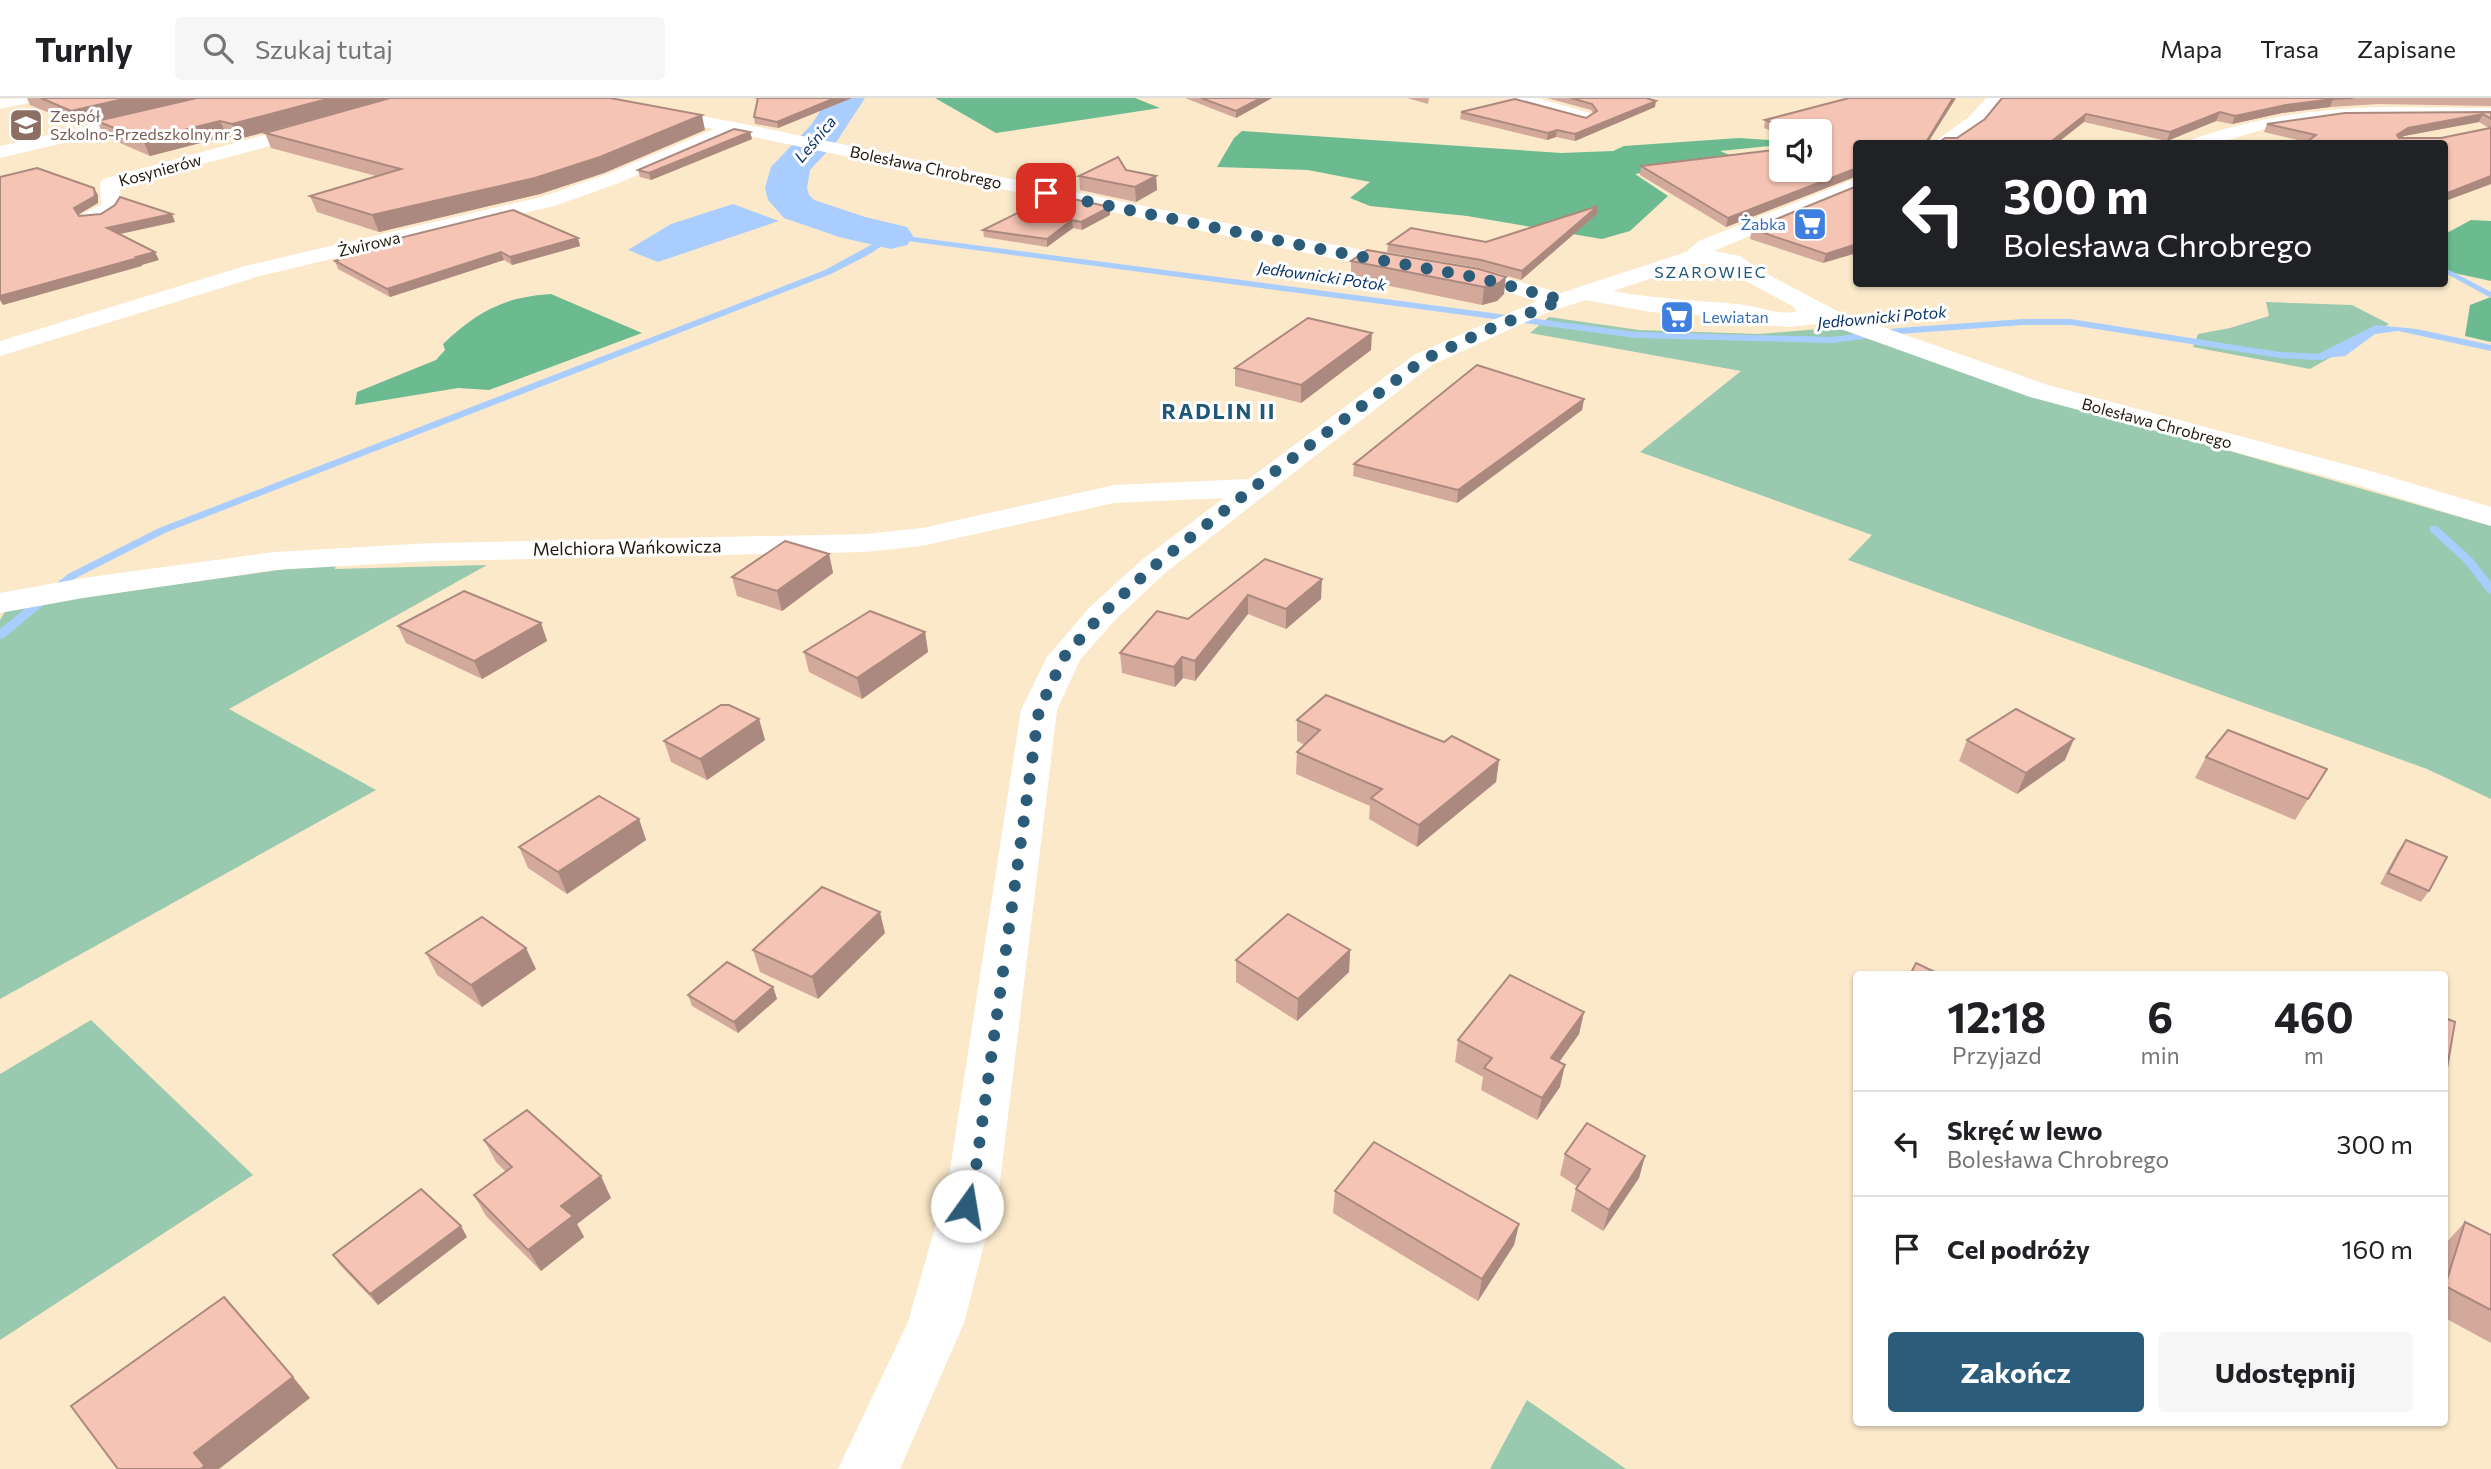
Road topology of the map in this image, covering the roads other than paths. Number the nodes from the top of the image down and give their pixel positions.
1 (27, 98) edge
2 (233, 98) edge
3 (417, 98) edge
4 (578, 98) edge
5 (1519, 98) edge
6 (1995, 98) edge
7 (0, 104) edge
8 (2491, 113) edge
9 (1584, 117) edge
10 (734, 127) junction
11 (2491, 128) edge
12 (2472, 131) edge
13 (1946, 140) edge
14 (2207, 140) edge
15 (0, 152) edge
16 (1853, 186) edge
17 (90, 217) edge
18 (1734, 236) junction
19 (1694, 257) junction
20 (1673, 266) junction
21 (1743, 268) junction
22 (1480, 278) junction
23 (1625, 281) junction
24 (1586, 293) junction
25 (1562, 300) junction
26 (1828, 315) junction
27 (0, 349) edge
28 (1253, 488) junction
29 (2491, 517) edge
30 (13, 601) edge
31 (868, 1469) edge

1 - 7 street
2 - 15 street
3 - 17 street, Kosynierów
4 - 10 street, Bolesława Chrobrego
5 - 9 street
6 - 13 street
8 - 14 street
10 - 22 street, Bolesława Chrobrego
10 - 27 street, Żwirowa
11 - 12 street
16 - 18 street
18 - 19 street
18 - 21 street
19 - 20 street
19 - 21 street
20 - 23 street
20 - 24 street
21 - 26 street, Bolesława Chrobrego
21 - 26 street, Bolesława Chrobrego
22 - 23 street, Bolesława Chrobrego
22 - 25 street, Bolesława Chrobrego
23 - 24 street
24 - 25 street
24 - 26 street
25 - 28 street
26 - 29 street, Bolesława Chrobrego
28 - 30 street, Melchiora Wańkowicza
28 - 31 street

